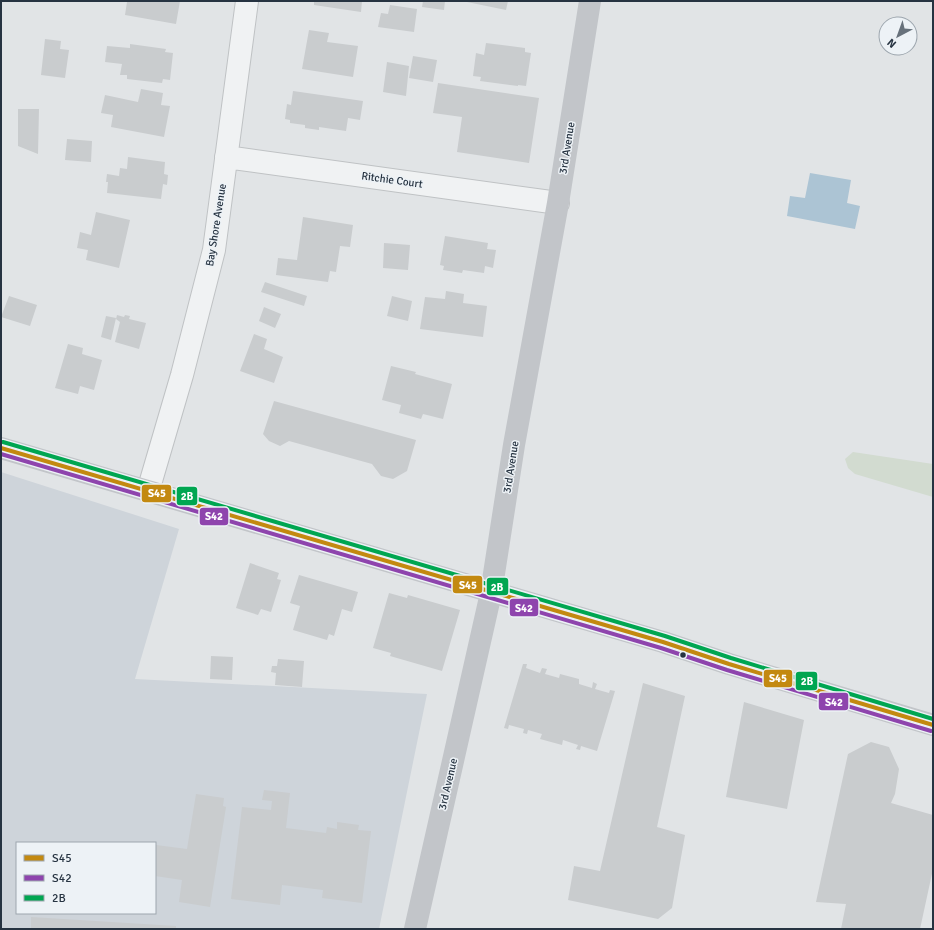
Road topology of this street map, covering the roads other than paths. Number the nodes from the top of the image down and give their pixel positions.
1 (247, 1) edge
2 (590, 1) edge
3 (226, 157) junction
4 (558, 203) junction
5 (1, 448) edge
6 (148, 491) junction
7 (492, 593) junction
8 (933, 725) edge
9 (415, 929) edge

1 - 3 street, Bay Shore Avenue
2 - 4 main road, 3rd Avenue
3 - 4 street, Ritchie Court
3 - 6 street, Bay Shore Avenue
4 - 7 main road, 3rd Avenue
5 - 6 main road
6 - 7 main road
7 - 8 main road
7 - 9 main road, 3rd Avenue

